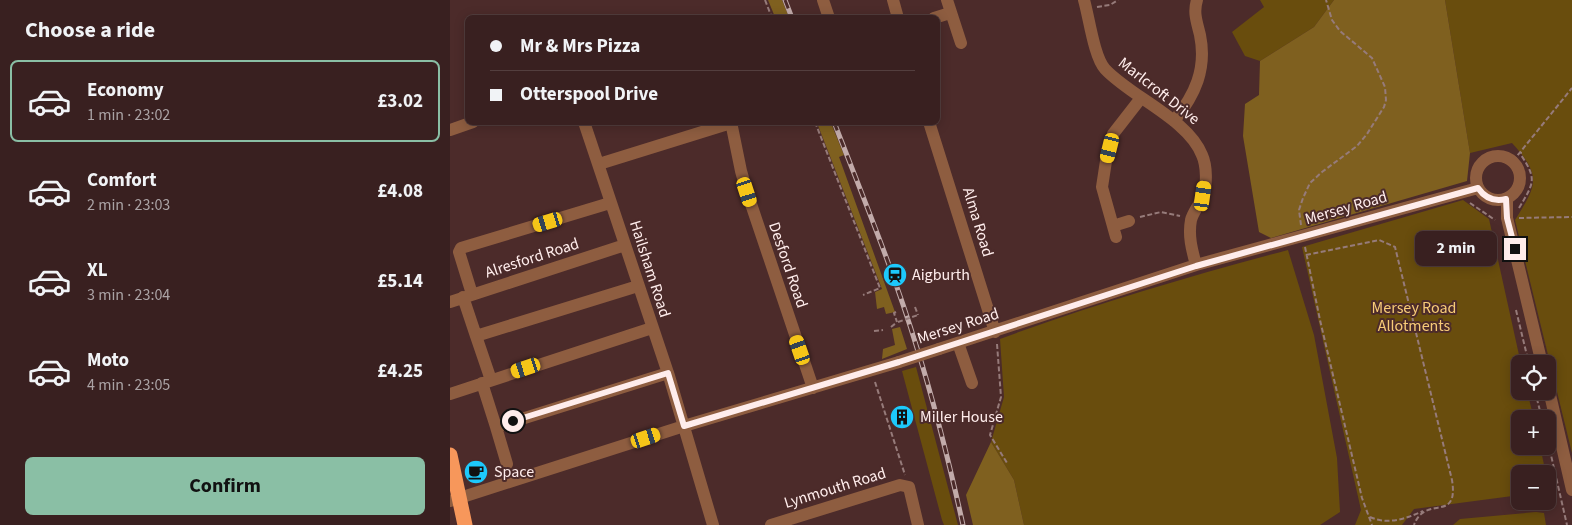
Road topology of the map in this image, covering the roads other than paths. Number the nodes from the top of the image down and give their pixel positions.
1 (822, 0) edge
2 (893, 0) edge
3 (947, 0) edge
4 (1197, 0) edge
5 (1085, 4) edge
6 (950, 13) junction
7 (828, 15) edge
8 (897, 15) edge
9 (940, 16) edge
10 (961, 43) dead end
11 (1141, 98) junction
12 (1174, 122) junction
13 (465, 125) edge
14 (585, 125) edge
15 (725, 125) edge
16 (731, 125) edge
17 (930, 125) edge
18 (450, 130) edge
19 (599, 164) junction
20 (1478, 188) junction
21 (1506, 199) junction
22 (610, 203) junction
23 (1129, 221) road end
24 (625, 245) junction
25 (1196, 266) junction
26 (638, 286) junction
27 (467, 296) junction
28 (450, 302) edge
29 (652, 328) junction
30 (995, 332) junction
31 (476, 336) junction
32 (958, 343) junction
33 (1540, 355) edge
34 (668, 373) junction
35 (486, 381) junction
36 (972, 383) dead end
37 (813, 388) junction
38 (450, 394) edge
39 (1551, 400) edge
40 (684, 426) junction
41 (496, 427) junction
42 (450, 455) edge
43 (507, 464) dead end
44 (1572, 490) edge
45 (455, 500) edge
46 (465, 525) edge
47 (713, 525) edge
48 (772, 525) edge
49 (918, 525) edge

1 - 7 street
2 - 8 street
3 - 6 street
4 - 12 street
5 - 11 street, Marlcroft Drive
6 - 9 street
6 - 10 street
11 - 12 street, Marlcroft Drive
11 - 23 street
12 - 25 street, Marlcroft Drive
13 - 18 street
14 - 19 street, Hailsham Road
15 - 19 street
16 - 37 street, Desford Road
17 - 30 street, Alma Road
19 - 22 street, Hailsham Road
20 - 21 street
20 - 21 street
20 - 25 street, Mersey Road
21 - 33 street
22 - 24 street, Hailsham Road
22 - 27 street
24 - 26 street, Hailsham Road
24 - 27 street, Alresford Road
25 - 30 street, Mersey Road
26 - 29 street, Hailsham Road
26 - 31 street
27 - 28 street, Alresford Road
27 - 31 street
29 - 34 street, Hailsham Road
29 - 35 street
30 - 32 street, Mersey Road
31 - 35 street
32 - 36 street
32 - 37 street, Mersey Road, bridge
34 - 40 street, Hailsham Road
34 - 41 street
35 - 38 street
35 - 41 street
37 - 40 street, Mersey Road
39 - 44 street
40 - 45 street, Mersey Road
40 - 47 street, Hailsham Road
41 - 43 street
42 - 45 highway
45 - 46 highway
48 - 49 street, Lynmouth Road

